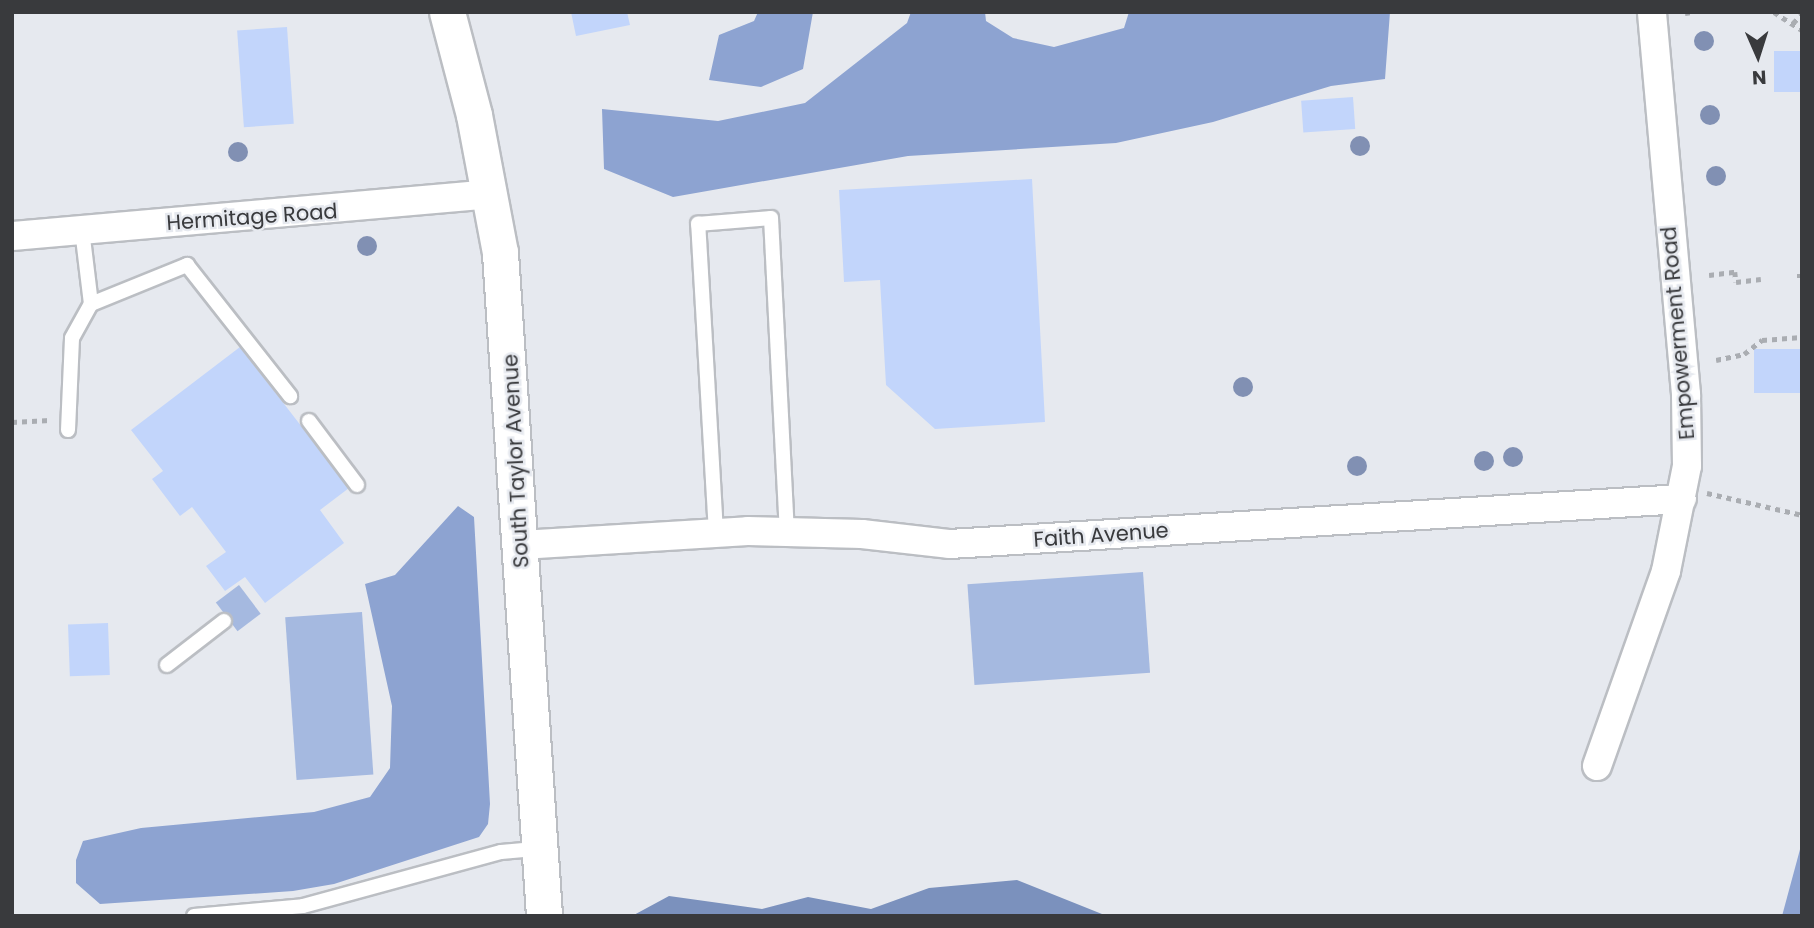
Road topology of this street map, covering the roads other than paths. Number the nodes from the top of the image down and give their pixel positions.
1 (447, 12) edge
2 (1651, 12) edge
3 (492, 194) junction
4 (82, 230) junction
5 (12, 236) edge
6 (91, 304) junction
7 (290, 396) dead end
8 (309, 421) dead end
9 (68, 430) dead end
10 (357, 485) dead end
11 (1682, 499) junction
12 (716, 533) junction
13 (787, 535) junction
14 (521, 545) junction
15 (224, 621) dead end
16 (167, 665) dead end
17 (1597, 766) dead end
18 (540, 849) junction
19 (194, 916) edge
20 (544, 916) edge

1 - 3 street, South Taylor Avenue
2 - 11 street, Empowerment Road
3 - 4 street, Hermitage Road
3 - 14 street, South Taylor Avenue
4 - 5 street, Hermitage Road
4 - 6 lane
6 - 7 lane
6 - 9 lane
8 - 10 lane
11 - 13 street, Faith Avenue
11 - 17 street, Empowerment Road
12 - 13 street, Faith Avenue
12 - 13 lane
12 - 14 street, Faith Avenue
14 - 18 street, South Taylor Avenue
15 - 16 lane
18 - 19 lane
18 - 20 street, South Taylor Avenue

